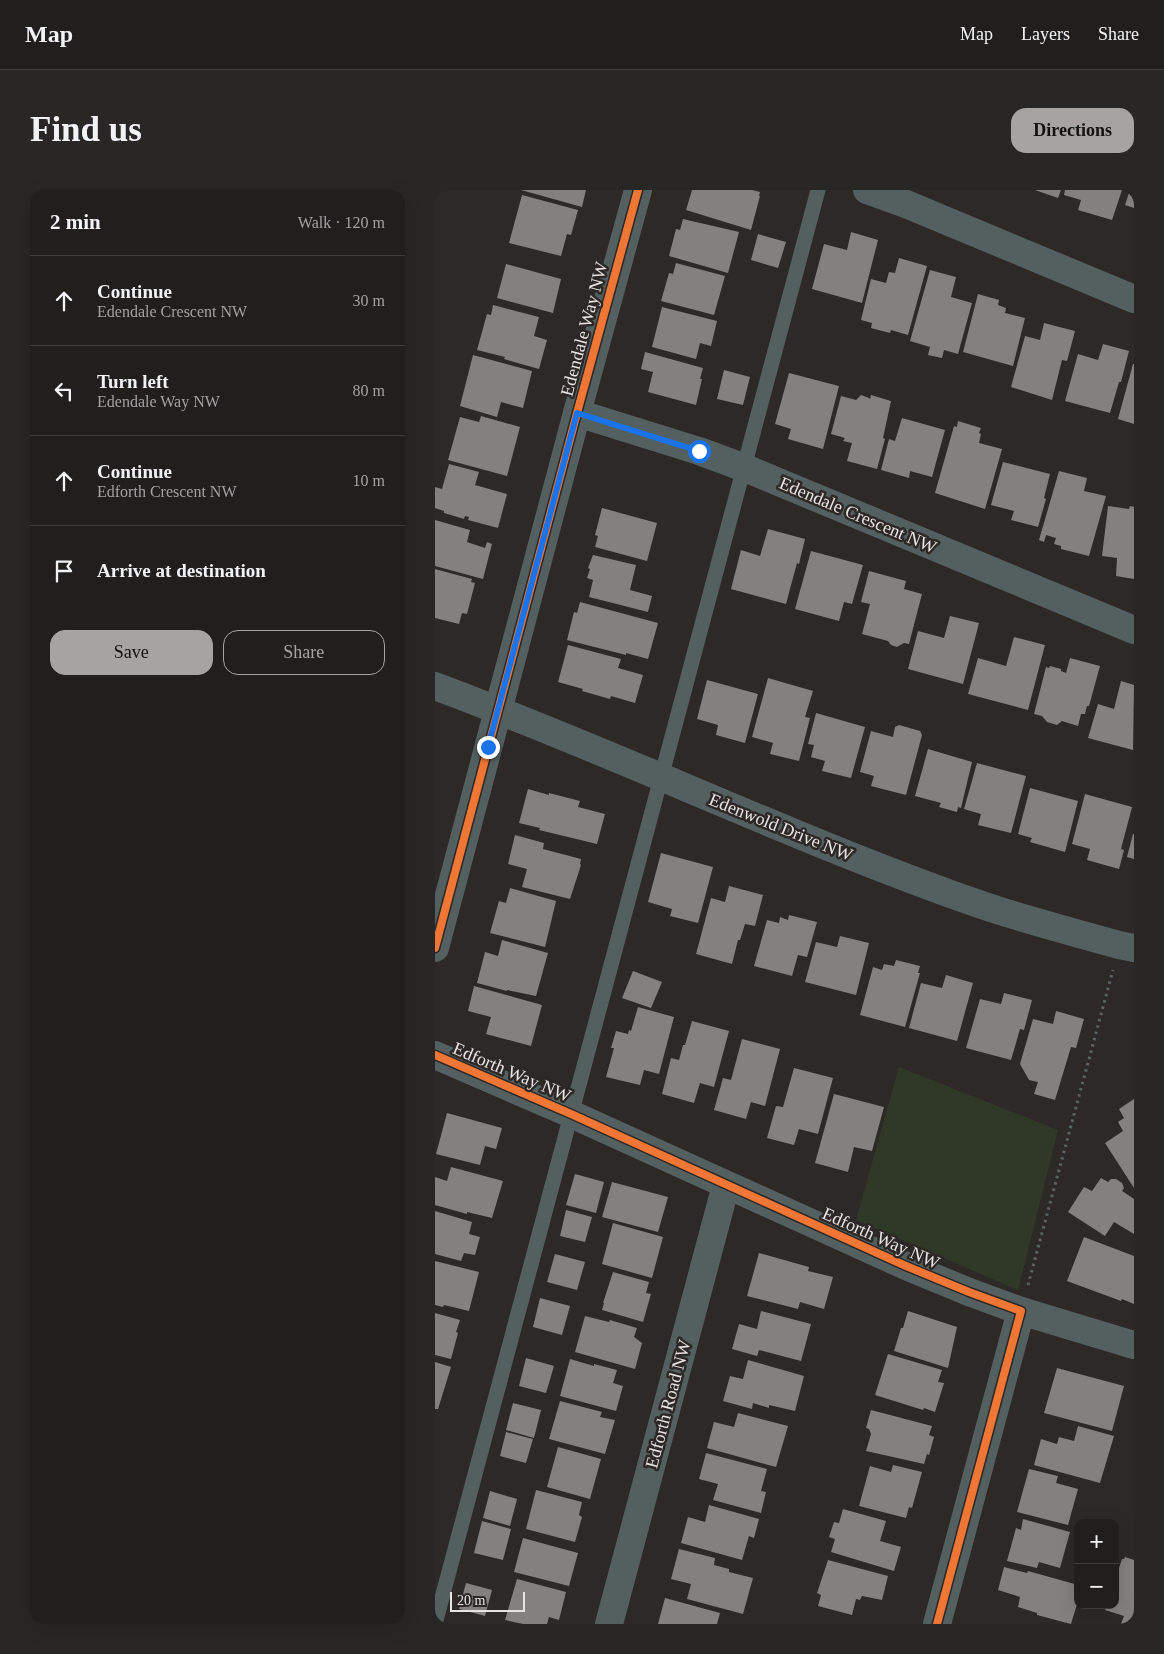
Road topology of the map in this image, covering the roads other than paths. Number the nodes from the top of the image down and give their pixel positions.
1 (638, 190) edge
2 (818, 190) edge
3 (867, 190) edge
4 (1134, 299) edge
5 (577, 413) junction
6 (745, 468) junction
7 (1134, 630) edge
8 (435, 686) edge
9 (499, 709) junction
10 (661, 778) junction
11 (1127, 947) edge
12 (435, 948) edge
13 (435, 1055) edge
14 (571, 1114) junction
15 (726, 1185) junction
16 (1021, 1311) junction
17 (1134, 1345) edge
18 (435, 1624) edge
19 (609, 1624) edge
20 (937, 1624) edge

1 - 5 street, Edendale Way NW
2 - 6 lane
3 - 4 street
5 - 6 street, Edendale Crescent NW
5 - 9 street, Edendale Way NW
6 - 7 street, Edendale Crescent NW
6 - 10 lane
8 - 9 street, Edenwold Drive NW
9 - 10 street, Edenwold Drive NW
9 - 12 street, Edendale Way NW
10 - 11 street, Edenwold Drive NW
10 - 14 lane
13 - 14 street, Edforth Way NW
14 - 15 street, Edforth Way NW
14 - 18 lane
15 - 16 street, Edforth Way NW
15 - 19 street, Edforth Road NW
16 - 17 street, Edforth Way NW
16 - 20 street

